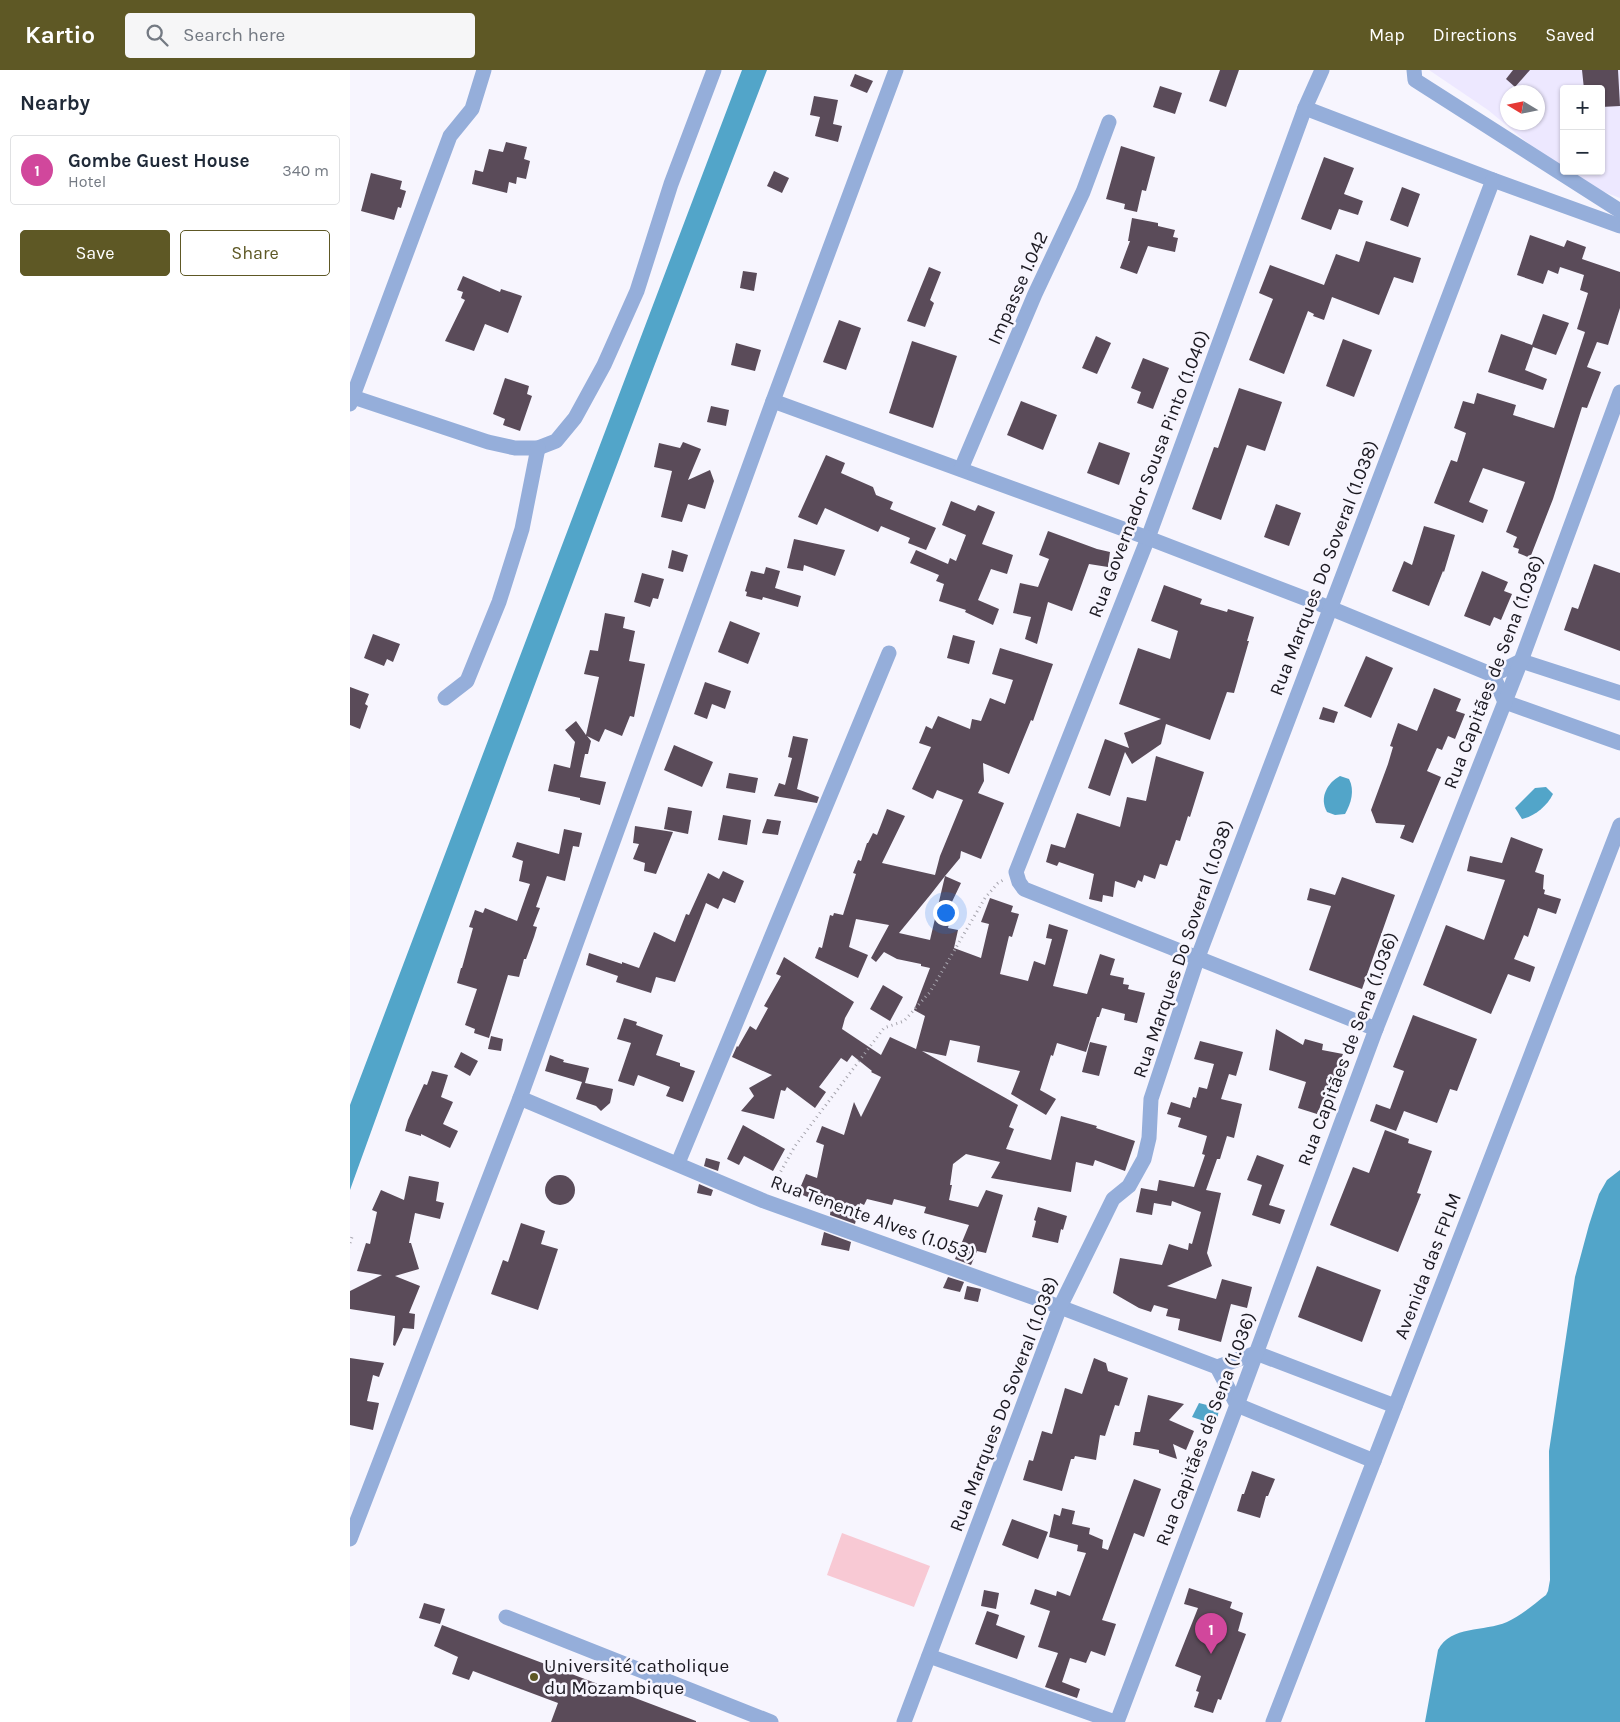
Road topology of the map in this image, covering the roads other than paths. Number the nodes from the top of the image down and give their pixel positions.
1 (484, 70) edge
2 (714, 70) edge
3 (896, 70) edge
4 (1322, 70) edge
5 (1414, 70) edge
6 (1305, 108) junction
7 (1109, 122) dead end
8 (1493, 180) junction
9 (1620, 211) edge
10 (1620, 226) edge
11 (1620, 392) edge
12 (773, 401) junction
13 (351, 402) edge
14 (538, 448) junction
15 (961, 470) junction
16 (1148, 538) junction
17 (1330, 608) junction
18 (889, 653) dead end
19 (1521, 661) junction
20 (1493, 675) junction
21 (1620, 693) edge
22 (445, 698) dead end
23 (1506, 702) junction
24 (1620, 743) edge
25 (1620, 825) edge
26 (1198, 957) junction
27 (1376, 1029) junction
28 (520, 1098) junction
29 (678, 1163) junction
30 (1060, 1307) junction
31 (1256, 1353) junction
32 (1217, 1367) junction
33 (1237, 1405) junction
34 (1395, 1406) junction
35 (1374, 1461) junction
36 (350, 1539) edge
37 (506, 1617) dead end
38 (929, 1656) junction
39 (771, 1722) edge
40 (904, 1722) edge
41 (1116, 1722) edge
42 (1273, 1722) edge

1 - 13 street
2 - 14 street
3 - 12 street
4 - 6 street, Rua Governador Sousa Pinto (1.040)
5 - 9 street
6 - 8 street
6 - 16 street, Rua Governador Sousa Pinto (1.040)
7 - 15 street, Impasse 1.042
8 - 10 street
8 - 17 street, Rua Marques Do Soveral (1.038)
11 - 19 street, Rua Capitães de Sena (1.036)
12 - 15 street
12 - 28 street
13 - 14 street
14 - 22 street
15 - 16 street
16 - 17 street
16 - 26 street, Rua Governador Sousa Pinto (1.040)
17 - 20 street
17 - 26 street, Rua Marques Do Soveral (1.038)
18 - 29 street
19 - 20 street
19 - 21 street
19 - 23 street, Rua Capitães de Sena (1.036)
20 - 23 street
23 - 24 street
23 - 27 street, Rua Capitães de Sena (1.036)
25 - 34 street, Avenida das FPLM
26 - 27 street
26 - 30 street, Rua Marques Do Soveral (1.038)
27 - 31 street, Rua Capitães de Sena (1.036)
28 - 29 street, Rua Tenente Alves (1.053)
28 - 36 street
29 - 30 street, Rua Tenente Alves (1.053)
30 - 32 street, Rua Tenente Alves (1.053)
30 - 38 street, Rua Marques Do Soveral (1.038)
31 - 32 street
31 - 33 street, Rua Capitães de Sena (1.036)
31 - 34 street
32 - 33 street
33 - 35 street
33 - 41 street, Rua Capitães de Sena (1.036)
34 - 35 street, Avenida das FPLM
35 - 42 street, Avenida das FPLM
37 - 39 street
38 - 40 street, Rua Marques Do Soveral (1.038)
38 - 41 street

